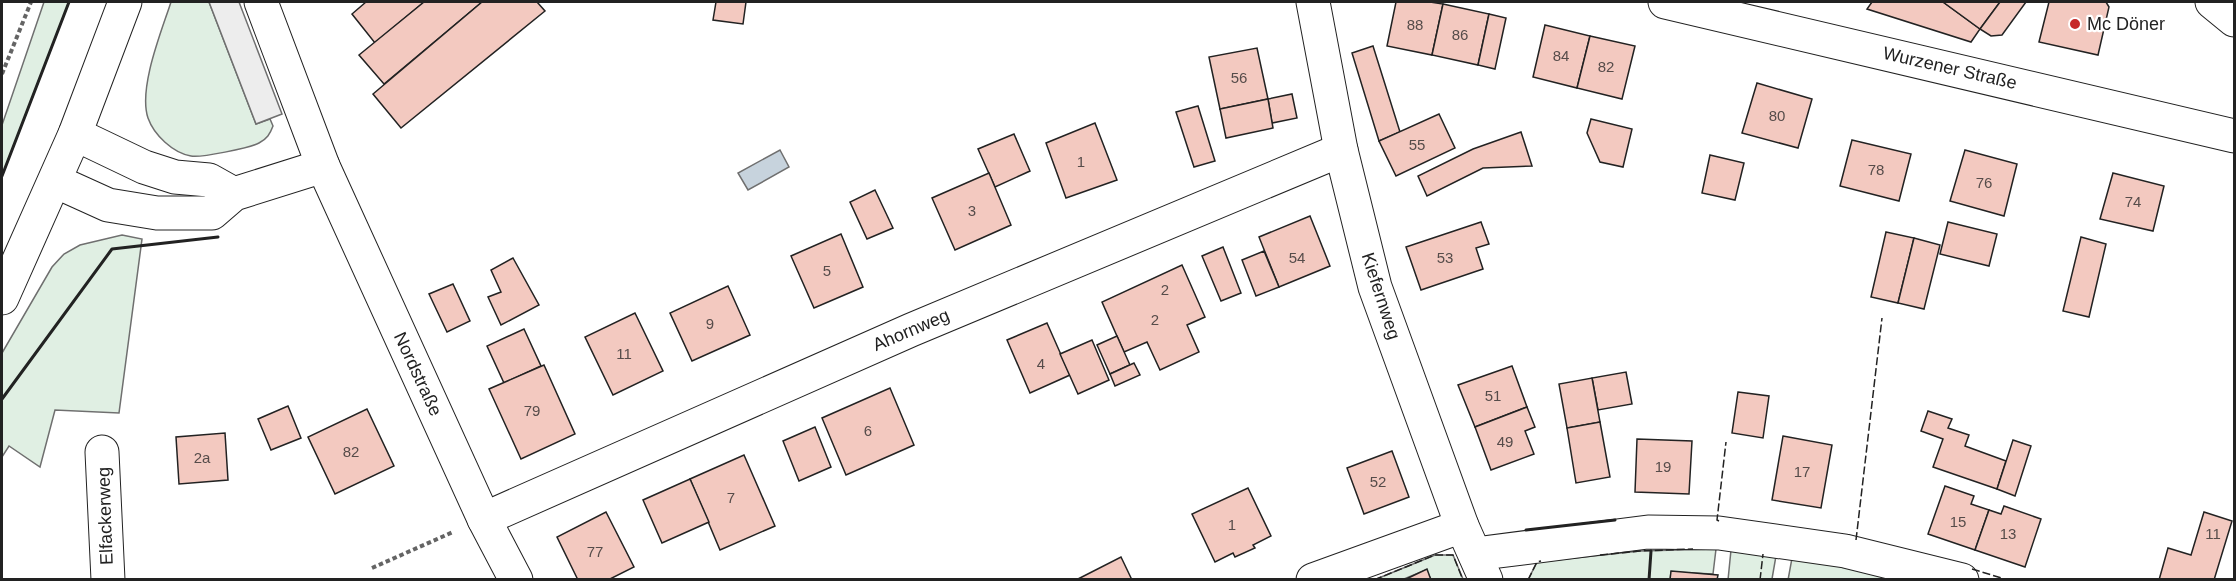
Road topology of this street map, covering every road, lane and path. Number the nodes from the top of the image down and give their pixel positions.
1 (32, 2) edge
2 (125, 2) edge
3 (261, 2) edge
4 (1312, 2) edge
5 (2212, 2) edge
6 (1682, 3) edge
7 (2235, 20) edge
8 (2, 74) edge
9 (75, 134) junction
10 (2235, 135) edge
11 (1341, 150) junction
12 (322, 166) junction
13 (54, 181) junction
14 (234, 194) junction
15 (2, 298) edge
16 (102, 452) dead end
17 (484, 519) junction
18 (1474, 553) edge
19 (372, 568) dead end
20 (108, 579) edge
21 (516, 579) edge
22 (1313, 579) edge
23 (1962, 579) edge

1 - 8 path
2 - 9 street
3 - 12 street, Nordstraße
4 - 11 street, Kiefernweg
5 - 7 street
6 - 10 street, Wurzener Straße
9 - 13 street
9 - 14 street
11 - 17 street, Ahornweg
11 - 18 street, Kiefernweg
12 - 14 street
12 - 17 street, Nordstraße
13 - 14 street
13 - 15 street
16 - 20 street, Elfackerweg
17 - 19 path
17 - 21 street, Nordstraße
18 - 22 street
18 - 23 street

